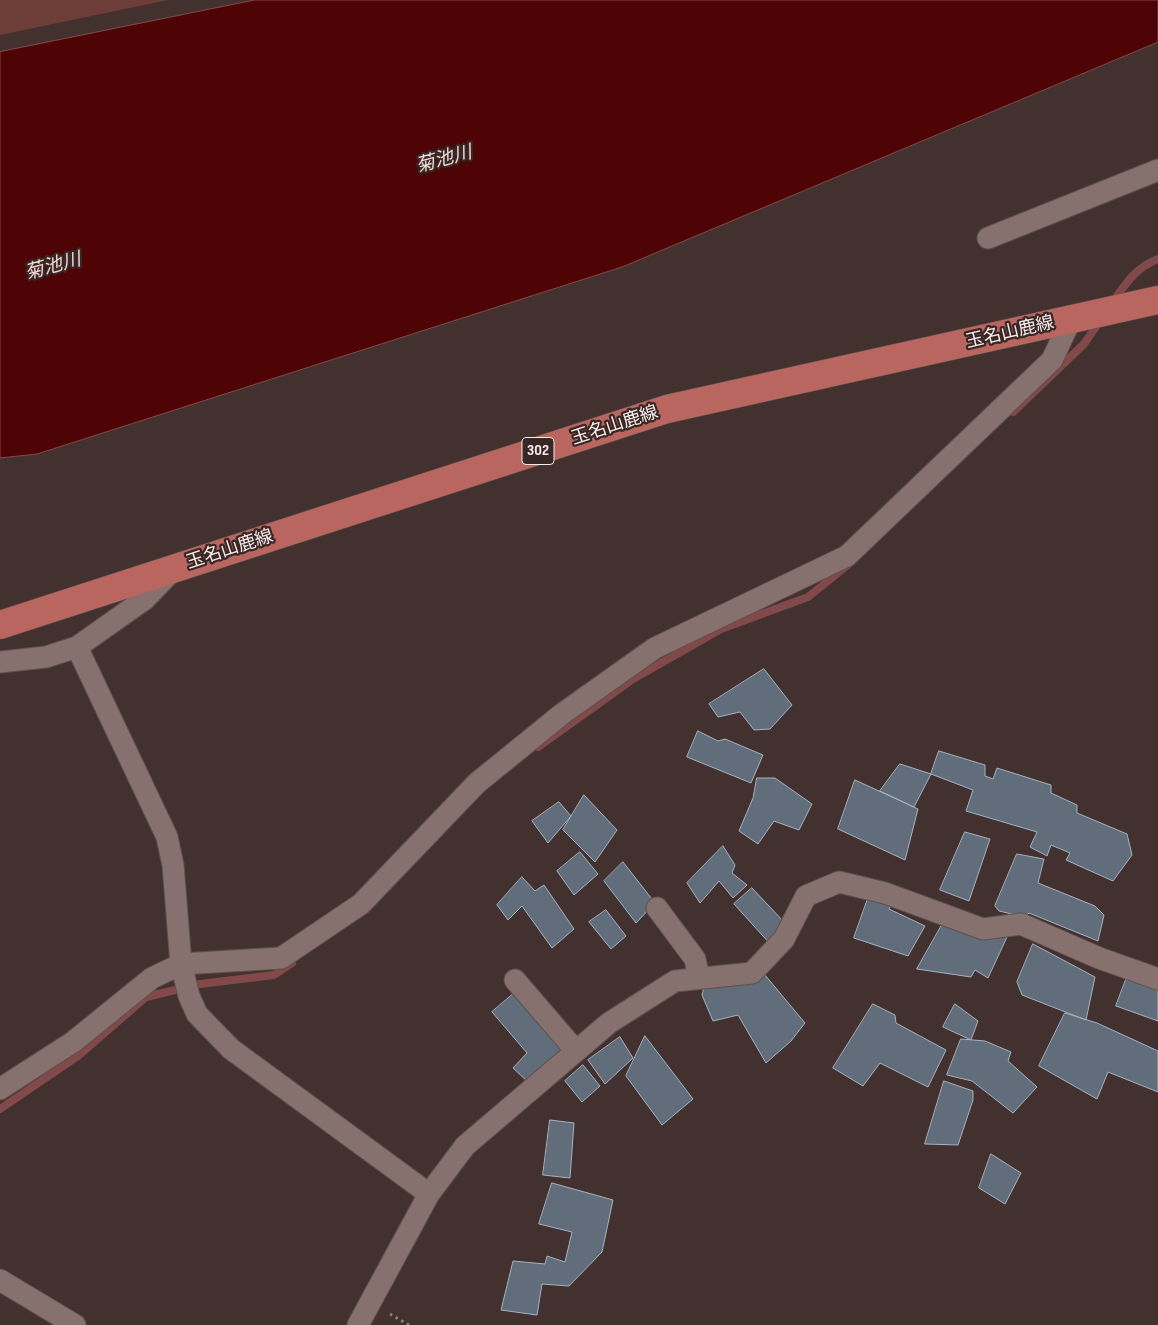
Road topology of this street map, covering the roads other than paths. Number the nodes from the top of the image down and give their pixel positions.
1 (1158, 170) edge
2 (988, 238) dead end
3 (1158, 300) edge
4 (1078, 318) junction
5 (175, 568) junction
6 (0, 625) edge
7 (77, 647) junction
8 (0, 662) edge
9 (657, 908) dead end
10 (181, 964) junction
11 (699, 978) junction
12 (1158, 979) edge
13 (515, 980) dead end
14 (576, 1051) junction
15 (0, 1089) edge
16 (429, 1194) junction
17 (0, 1280) edge
18 (75, 1325) edge
19 (358, 1325) edge

1 - 2 street
3 - 4 main road, 玉名山鹿線
4 - 5 main road, 玉名山鹿線 / 302
4 - 10 street
5 - 6 main road, 玉名山鹿線 / 302
5 - 7 street
7 - 8 street
7 - 10 street
9 - 11 street
10 - 15 street
10 - 16 street
11 - 12 street
11 - 14 street
13 - 14 street
14 - 16 street
16 - 19 street
17 - 18 street

